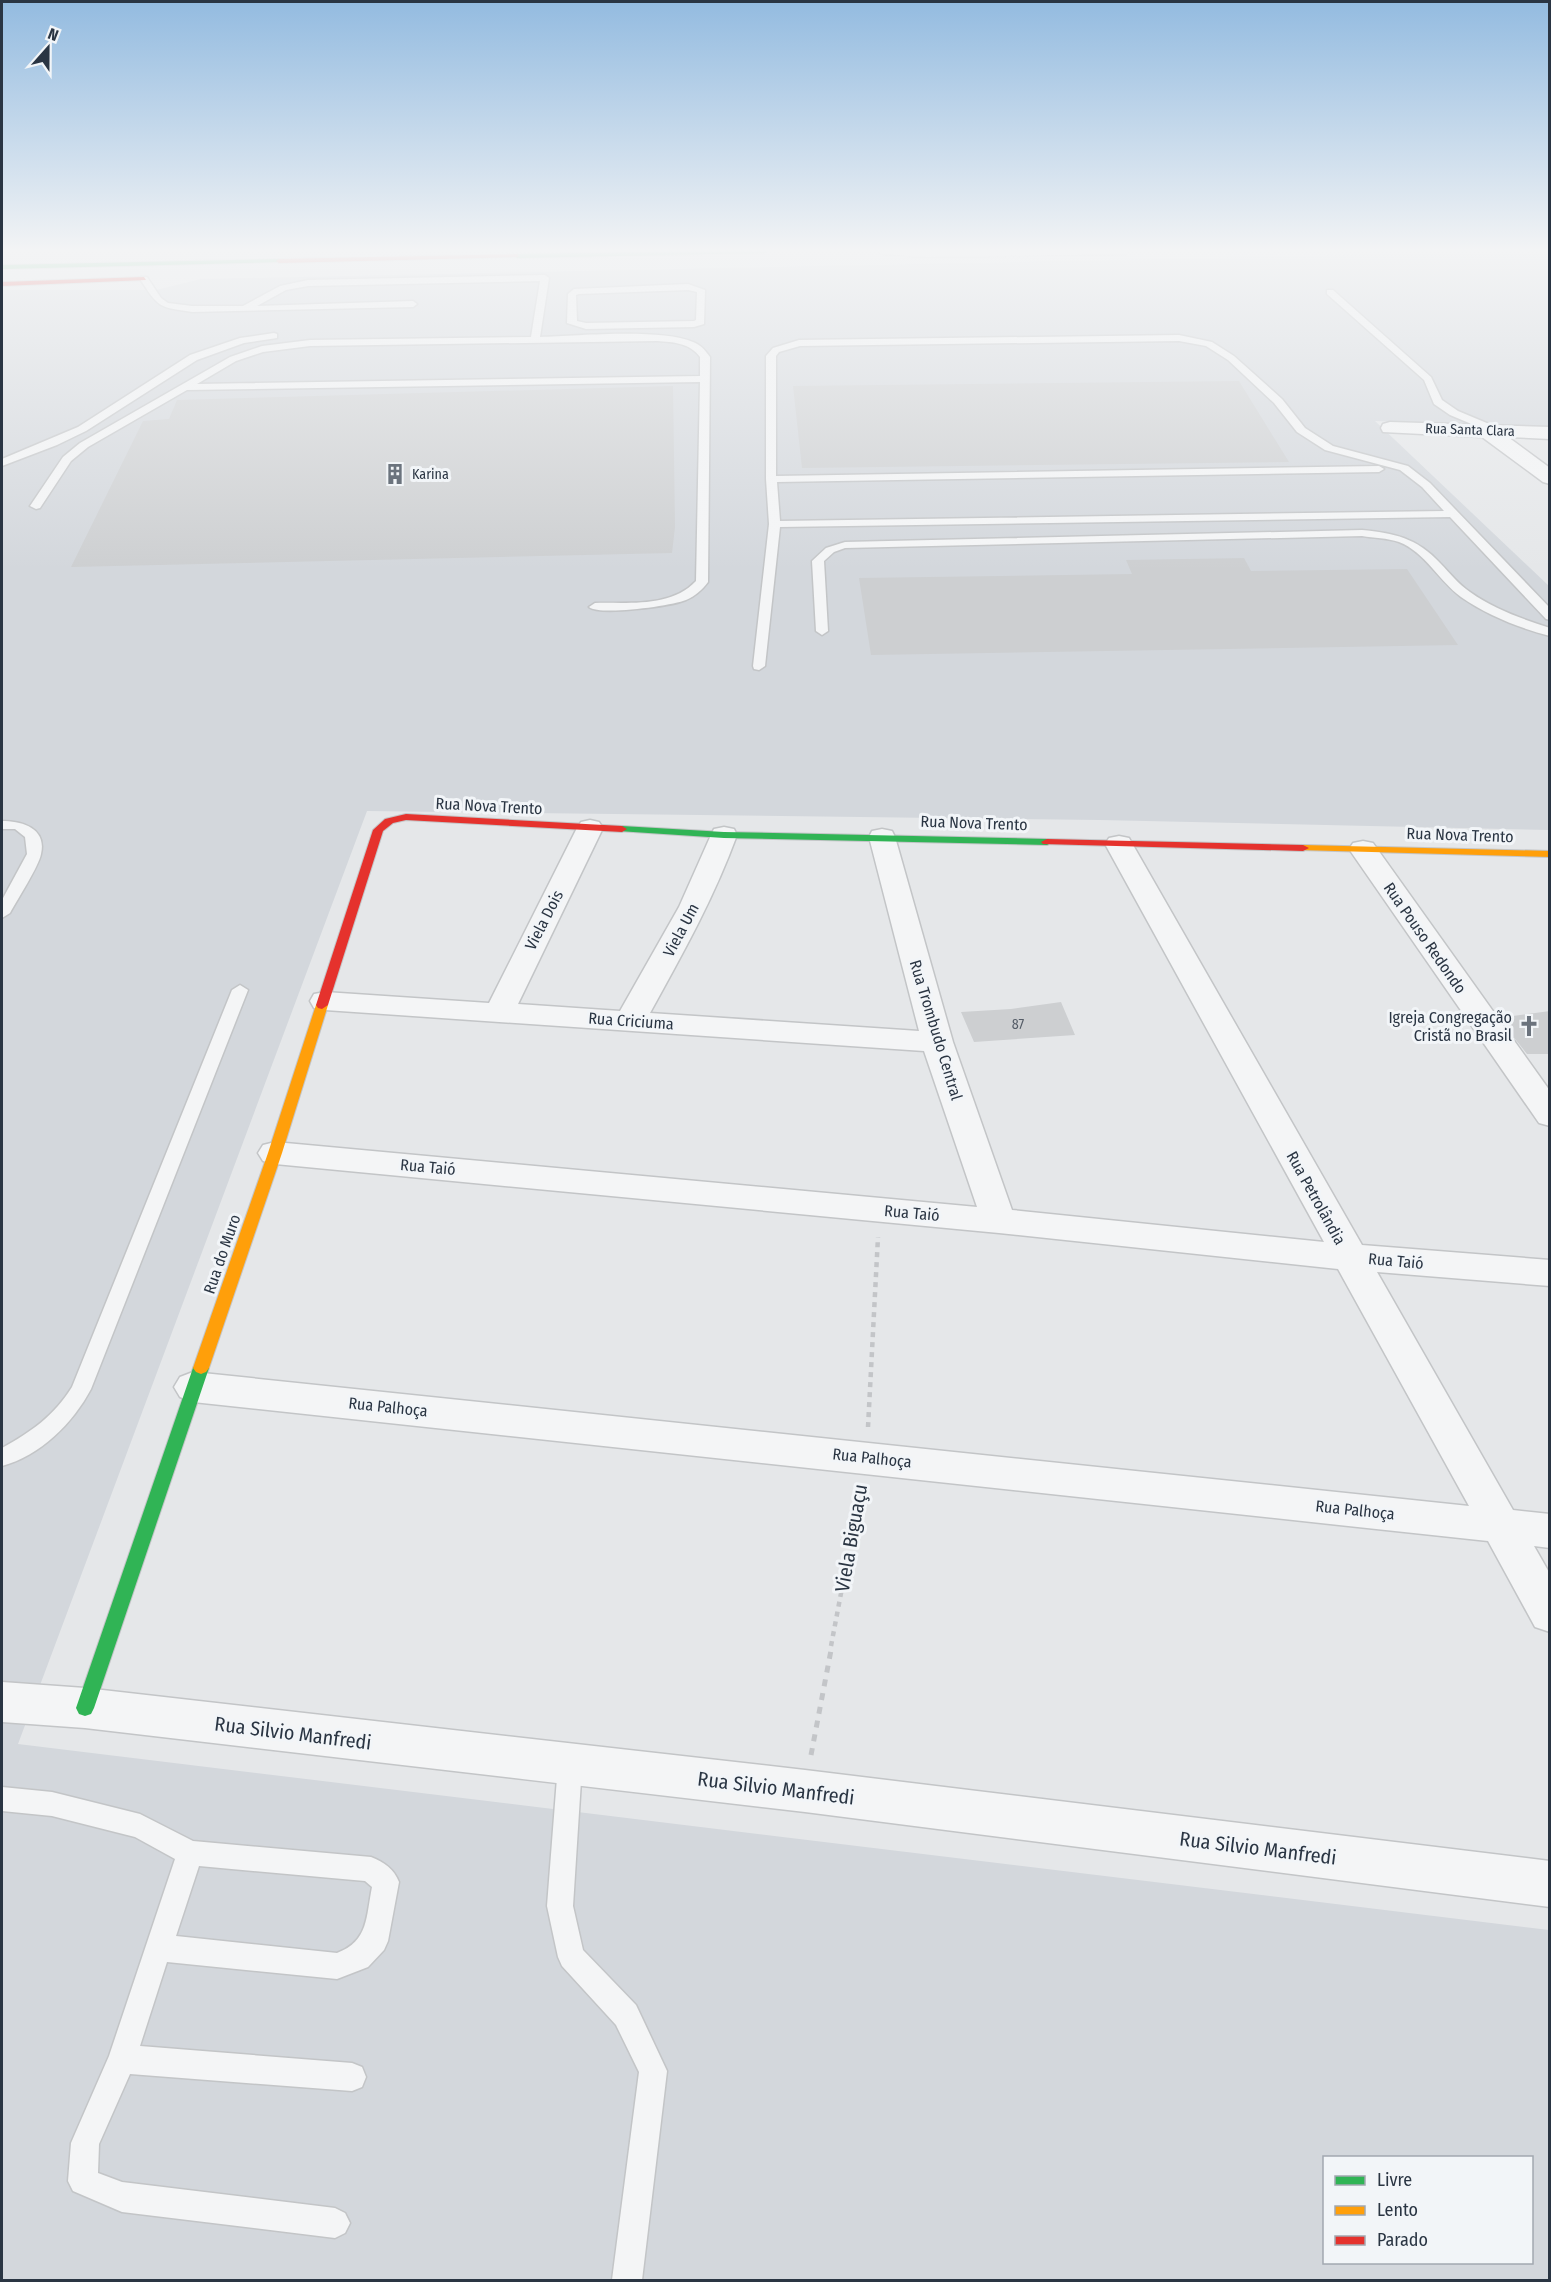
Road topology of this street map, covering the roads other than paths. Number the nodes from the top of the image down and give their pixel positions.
1 (193, 357) edge
2 (236, 357) edge
3 (705, 357) edge
4 (771, 357) edge
5 (1230, 357) edge
6 (1404, 357) edge
7 (705, 379) junction
8 (183, 387) junction
9 (1390, 428) dead end
10 (1492, 431) junction
11 (1550, 433) edge
12 (2, 463) edge
13 (1404, 468) junction
14 (1550, 478) edge
15 (771, 479) junction
16 (36, 506) dead end
17 (1453, 514) junction
18 (775, 524) junction
19 (595, 607) dead end
20 (1550, 616) edge
21 (822, 631) dead end
22 (1550, 632) edge
23 (759, 666) dead end
24 (398, 818) joint
25 (2, 825) edge
26 (590, 828) junction
27 (724, 835) junction
28 (882, 837) junction
29 (1119, 844) junction
30 (1363, 849) junction
31 (1550, 854) edge
32 (2, 913) edge
33 (240, 990) dead end
34 (325, 1001) junction
35 (499, 1012) junction
36 (630, 1021) junction
37 (937, 1042) junction
38 (1550, 1115) edge
39 (275, 1153) junction
40 (999, 1221) junction
41 (1349, 1257) junction
42 (1550, 1273) edge
43 (194, 1387) junction
44 (2, 1458) edge
45 (1501, 1526) junction
46 (1550, 1531) edge
47 (1550, 1614) edge
48 (2, 1702) edge
49 (85, 1708) junction
50 (570, 1765) junction
51 (2, 1799) edge
52 (190, 1853) junction
53 (1550, 1884) edge
54 (160, 1948) junction
55 (122, 2059) junction
56 (352, 2077) dead end
57 (334, 2223) dead end
58 (627, 2280) edge

1 - 12 lane
2 - 8 lane
3 - 7 lane
4 - 15 lane
5 - 13 lane
6 - 10 lane
7 - 8 lane
7 - 19 lane
8 - 16 lane
9 - 10 street, Rua Santa Clara
10 - 11 street, Rua Santa Clara
10 - 14 street
13 - 15 lane
13 - 17 lane
15 - 18 lane
17 - 18 lane
17 - 20 lane
18 - 23 lane
21 - 22 lane
24 - 26 main road, Rua Nova Trento
24 - 34 main road, Rua do Muro
25 - 32 lane
26 - 27 main road, Rua Nova Trento
26 - 35 street, Viela Dois
27 - 28 main road, Rua Nova Trento
27 - 36 street, Viela Um
28 - 29 main road, Rua Nova Trento
28 - 37 street, Rua Trombudo Central
29 - 30 main road, Rua Nova Trento
29 - 41 street, Rua Petrolândia
30 - 31 main road, Rua Nova Trento
30 - 38 street, Rua Pouso Redondo
33 - 44 lane
34 - 35 street, Rua Criciuma
34 - 39 main road, Rua do Muro
35 - 36 street, Rua Criciuma
36 - 37 street, Rua Criciuma
37 - 40 street, Rua Trombudo Central
39 - 40 street, Rua Taió
39 - 43 main road, Rua do Muro
40 - 41 street, Rua Taió
41 - 42 street, Rua Taió
41 - 45 street, Rua Petrolândia
43 - 45 street, Rua Palhoça
43 - 49 main road, Rua do Muro
45 - 46 street, Rua Palhoça
45 - 47 street, Rua Petrolândia
48 - 49 street, Rua Silvio Manfredi
49 - 50 street, Rua Silvio Manfredi
50 - 53 street, Rua Silvio Manfredi
50 - 58 lane
51 - 52 lane
52 - 54 lane
52 - 54 lane
54 - 55 lane
55 - 56 lane
55 - 57 lane

